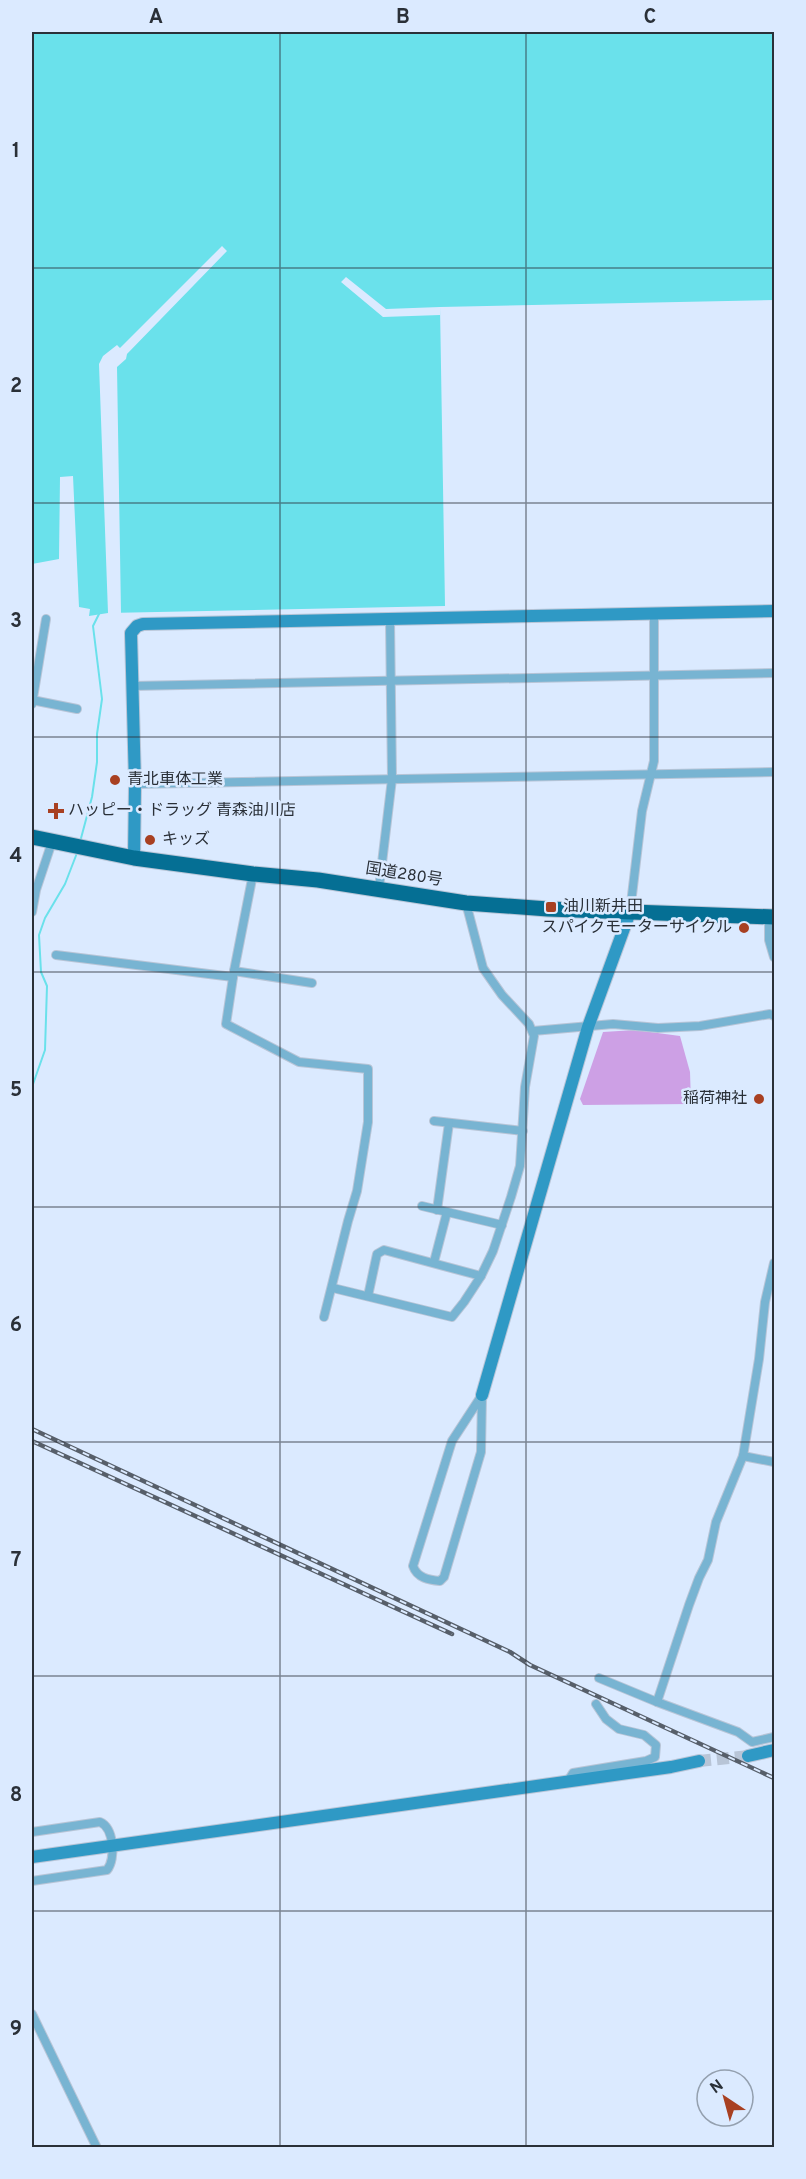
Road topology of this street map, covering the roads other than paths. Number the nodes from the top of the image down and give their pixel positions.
1 (774, 611) edge
2 (654, 614) junction
3 (46, 619) dead end
4 (390, 620) junction
5 (774, 673) edge
6 (655, 676) junction
7 (391, 681) junction
8 (132, 686) junction
9 (32, 701) edge
10 (77, 709) dead end
11 (774, 772) edge
12 (651, 773) junction
13 (392, 779) junction
14 (135, 784) junction
15 (32, 837) edge
16 (52, 842) junction
17 (134, 858) junction
18 (253, 874) junction
19 (379, 888) junction
20 (466, 903) junction
21 (32, 912) edge
22 (630, 912) junction
23 (772, 917) edge
24 (56, 955) dead end
25 (774, 957) edge
26 (233, 974) junction
27 (312, 983) dead end
28 (774, 1016) edge
29 (588, 1027) junction
30 (533, 1031) junction
31 (434, 1121) dead end
32 (449, 1122) junction
33 (523, 1131) junction
34 (422, 1206) dead end
35 (442, 1211) junction
36 (502, 1225) junction
37 (434, 1262) junction
38 (774, 1263) edge
39 (481, 1276) junction
40 (333, 1288) junction
41 (368, 1296) junction
42 (324, 1317) dead end
43 (482, 1395) junction
44 (743, 1456) junction
45 (774, 1462) edge
46 (599, 1678) dead end
47 (657, 1702) junction
48 (596, 1704) dead end
49 (774, 1737) edge
50 (774, 1750) edge
51 (748, 1756) tunnel mouth
52 (699, 1761) tunnel mouth
53 (568, 1781) junction
54 (32, 1832) edge
55 (111, 1845) junction
56 (32, 1857) edge
57 (32, 1881) edge
58 (32, 2014) edge
59 (97, 2148) edge

1 - 2 street
2 - 4 street
2 - 6 street
3 - 9 street
4 - 7 street
4 - 8 street
5 - 6 street
6 - 7 street
6 - 12 street
7 - 8 street
7 - 13 street
8 - 14 street
9 - 10 street
11 - 12 street
12 - 13 street
12 - 22 street
13 - 14 street
13 - 19 street
14 - 17 street
15 - 16 highway, 国道280号
16 - 17 highway, 国道280号
16 - 21 street
17 - 18 highway, 国道280号
18 - 19 highway, 国道280号
18 - 26 street
19 - 20 highway, 国道280号
20 - 22 highway, 国道280号
20 - 30 street
22 - 23 highway, 国道280号
22 - 29 street
23 - 25 street
24 - 26 street
26 - 27 street
26 - 40 street
28 - 29 street
29 - 30 street
29 - 43 street
30 - 33 street
31 - 32 street
32 - 33 street
32 - 35 street
33 - 36 street
34 - 35 street
35 - 36 street
35 - 37 street
36 - 39 street
37 - 39 street
37 - 41 street
38 - 44 street
39 - 41 street
40 - 41 street
40 - 42 street
43 - 43 street
44 - 45 street
44 - 47 street
46 - 47 street
47 - 49 street
48 - 53 street
50 - 51 street
52 - 53 street
53 - 55 street
54 - 55 street
55 - 56 street
55 - 57 street
58 - 59 street

